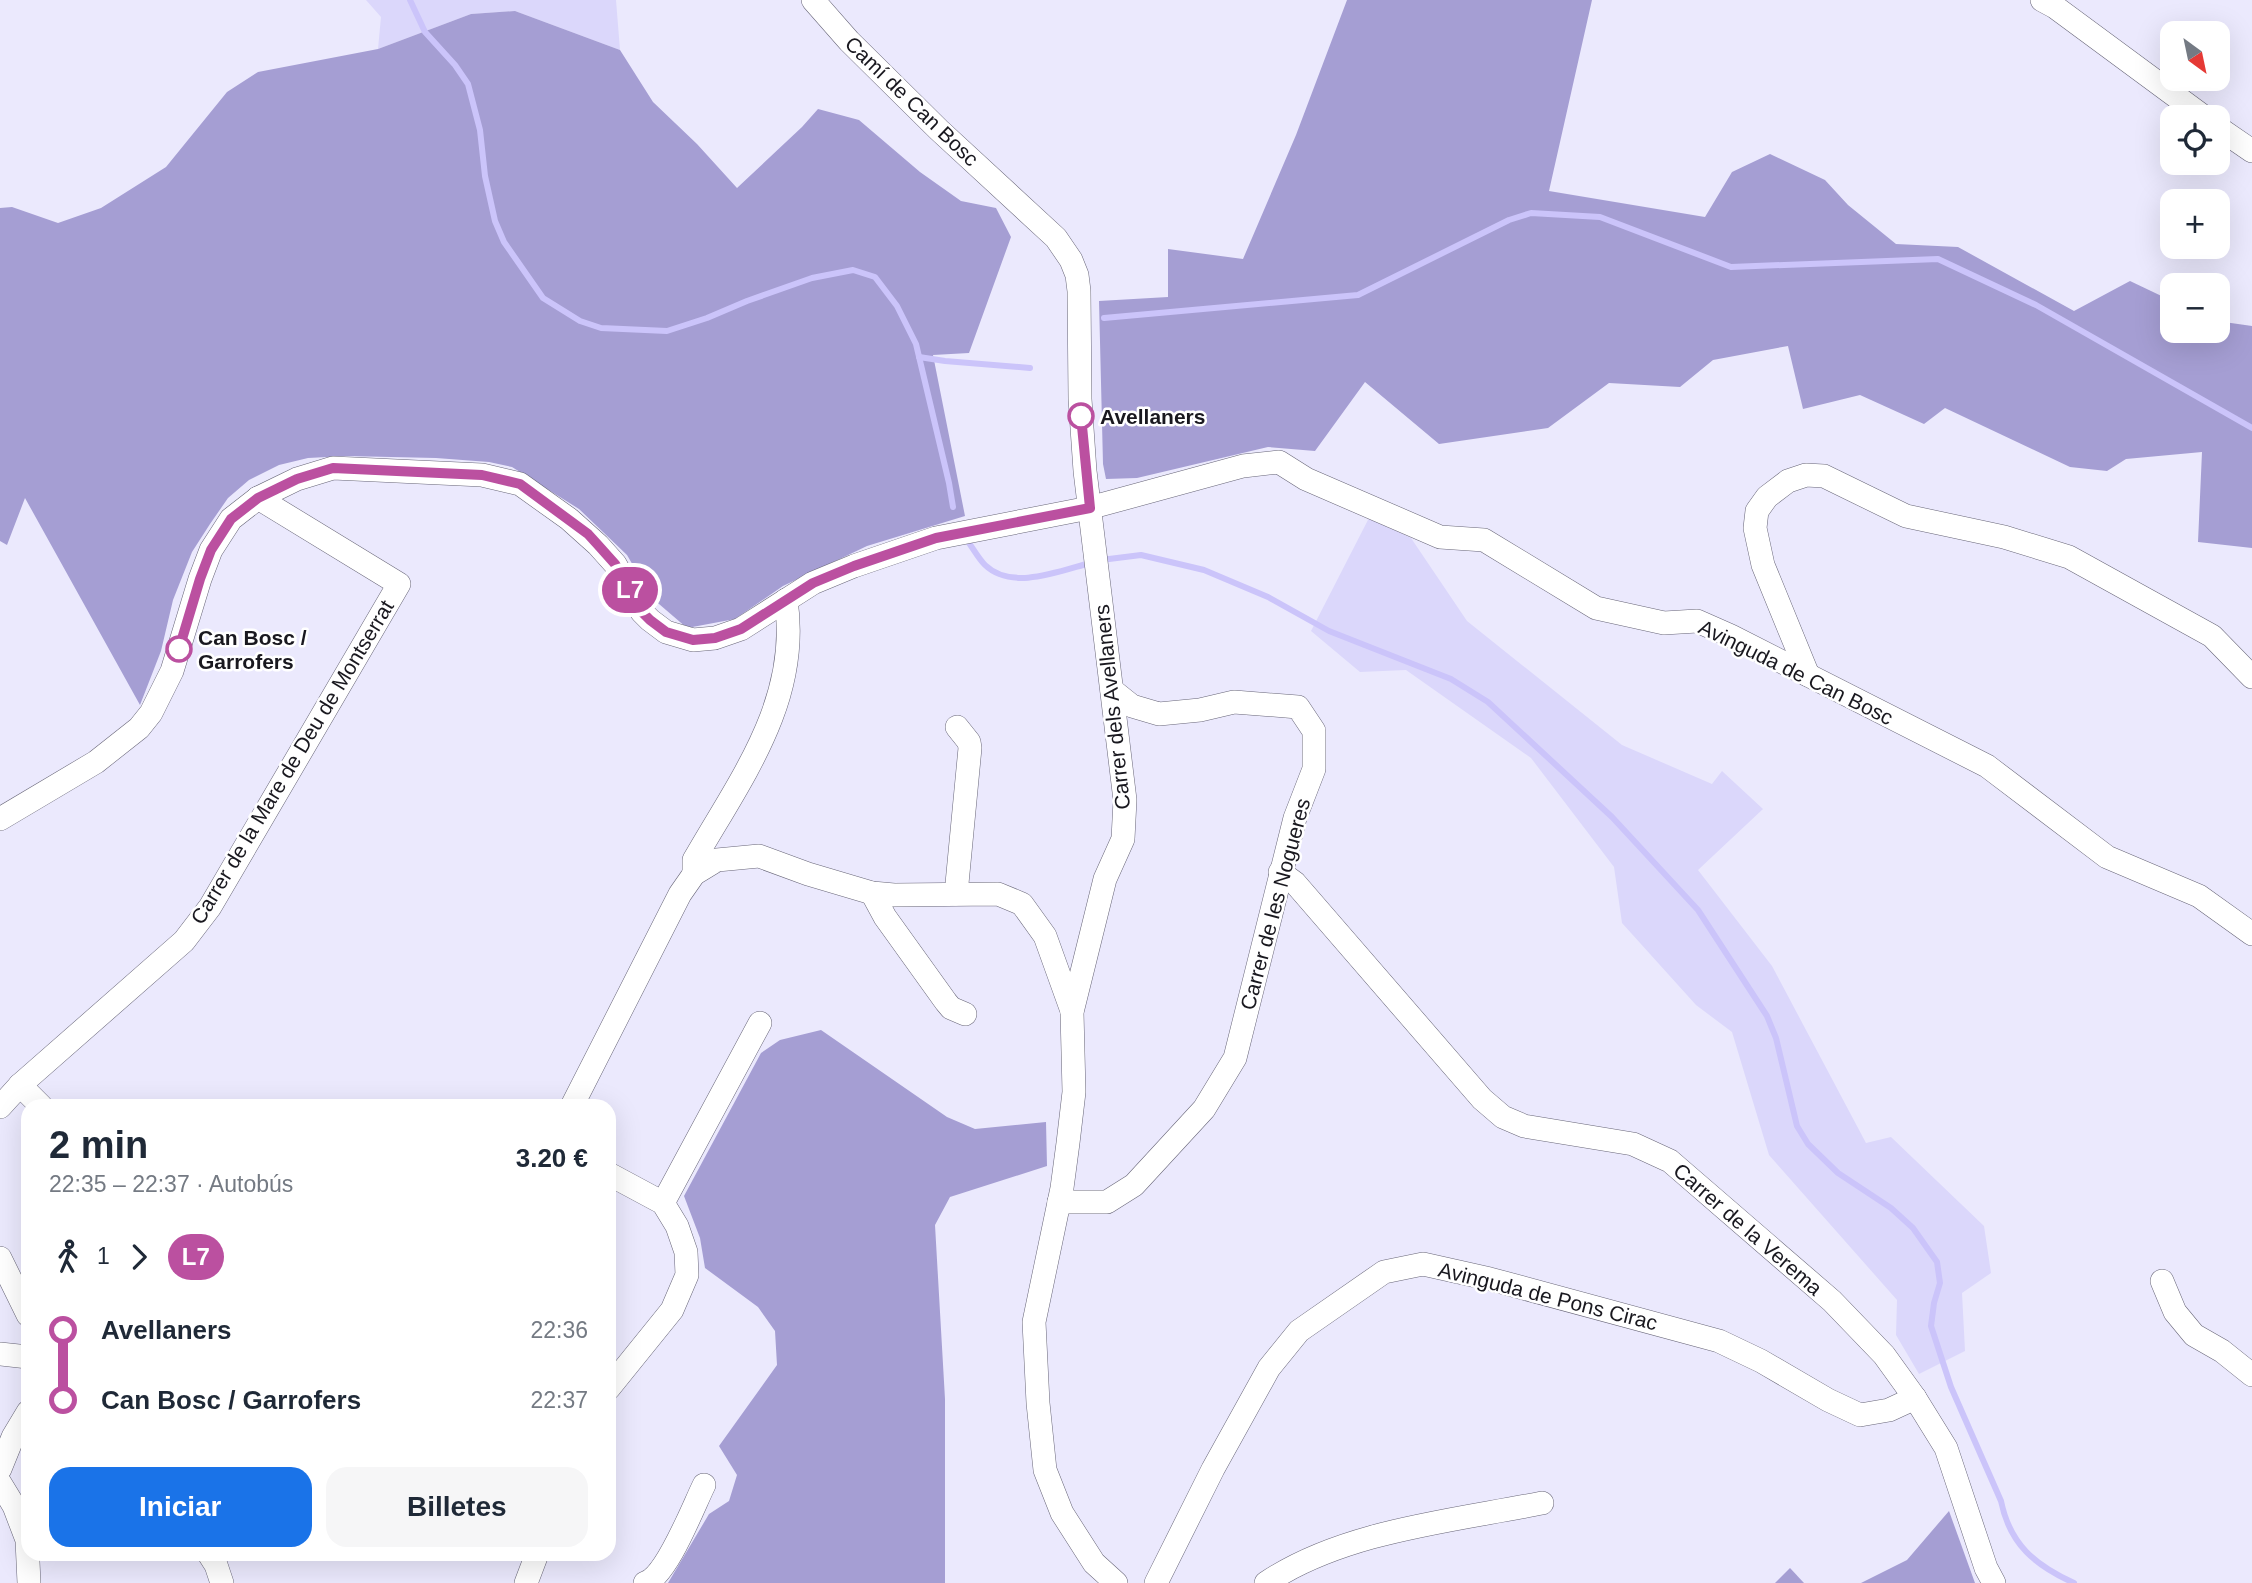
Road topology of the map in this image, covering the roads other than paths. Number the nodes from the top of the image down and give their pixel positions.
1 (813, 0) edge
2 (2042, 0) edge
3 (2188, 105) edge
4 (2230, 136) edge
5 (2252, 152) edge
6 (1014, 199) joint
7 (258, 498) junction
8 (1090, 508) junction
9 (786, 600) junction
10 (1808, 675) junction
11 (2252, 677) edge
12 (1112, 690) junction
13 (957, 727) dead end
14 (0, 819) edge
15 (1280, 872) junction
16 (694, 874) junction
17 (872, 893) junction
18 (956, 894) junction
19 (2252, 934) edge
20 (1072, 1012) junction
21 (965, 1014) dead end
22 (760, 1023) dead end
23 (20, 1085) junction
24 (34, 1099) edge
25 (576, 1099) edge
26 (0, 1107) edge
27 (616, 1178) edge
28 (1059, 1202) junction
29 (663, 1203) junction
30 (0, 1258) edge
31 (2162, 1281) dead end
32 (21, 1301) edge
33 (0, 1354) edge
34 (21, 1356) edge
35 (2252, 1375) edge
36 (616, 1379) edge
37 (1915, 1398) junction
38 (21, 1424) edge
39 (0, 1469) edge
40 (0, 1483) edge
41 (704, 1485) dead end
42 (1542, 1503) dead end
43 (21, 1524) edge
44 (28, 1561) edge
45 (213, 1561) edge
46 (534, 1561) edge
47 (29, 1583) edge
48 (222, 1583) edge
49 (526, 1583) edge
50 (645, 1583) edge
51 (1116, 1583) edge
52 (1156, 1583) edge
53 (1266, 1583) edge
54 (1994, 1583) edge

1 - 6 street, Camí de Can Bosc
2 - 3 street
4 - 5 street
6 - 8 street, Carrer dels Avellaners
7 - 9 street, Avinguda de Can Bosc
7 - 14 street, Avinguda de Can Bosc
7 - 23 street, Carrer de la Mare de Deu de Montserrat
8 - 9 street, Avinguda de Can Bosc
8 - 10 street, Avinguda de Can Bosc
8 - 12 street, Carrer dels Avellaners
9 - 16 street
10 - 11 street
10 - 19 street, Avinguda de Can Bosc
12 - 15 street, Carrer de les Nogueres
12 - 20 street, Carrer dels Avellaners
13 - 18 street
15 - 28 street, Carrer de les Nogueres
15 - 37 street, Carrer de la Verema
16 - 17 street
16 - 25 street
17 - 18 street
17 - 21 street
18 - 20 street
20 - 28 street, Carrer dels Avellaners
22 - 29 street
23 - 24 street
23 - 26 street, Carrer de la Mare de Deu de Montserrat
27 - 29 street
28 - 51 street, Carrer dels Avellaners
29 - 36 street
30 - 32 street
31 - 35 street
33 - 34 street
37 - 52 street, Avinguda de Pons Cirac
37 - 54 street, Carrer de la Verema
38 - 39 street
40 - 43 street
41 - 50 street
42 - 53 street
44 - 47 street
45 - 48 street
46 - 49 street

